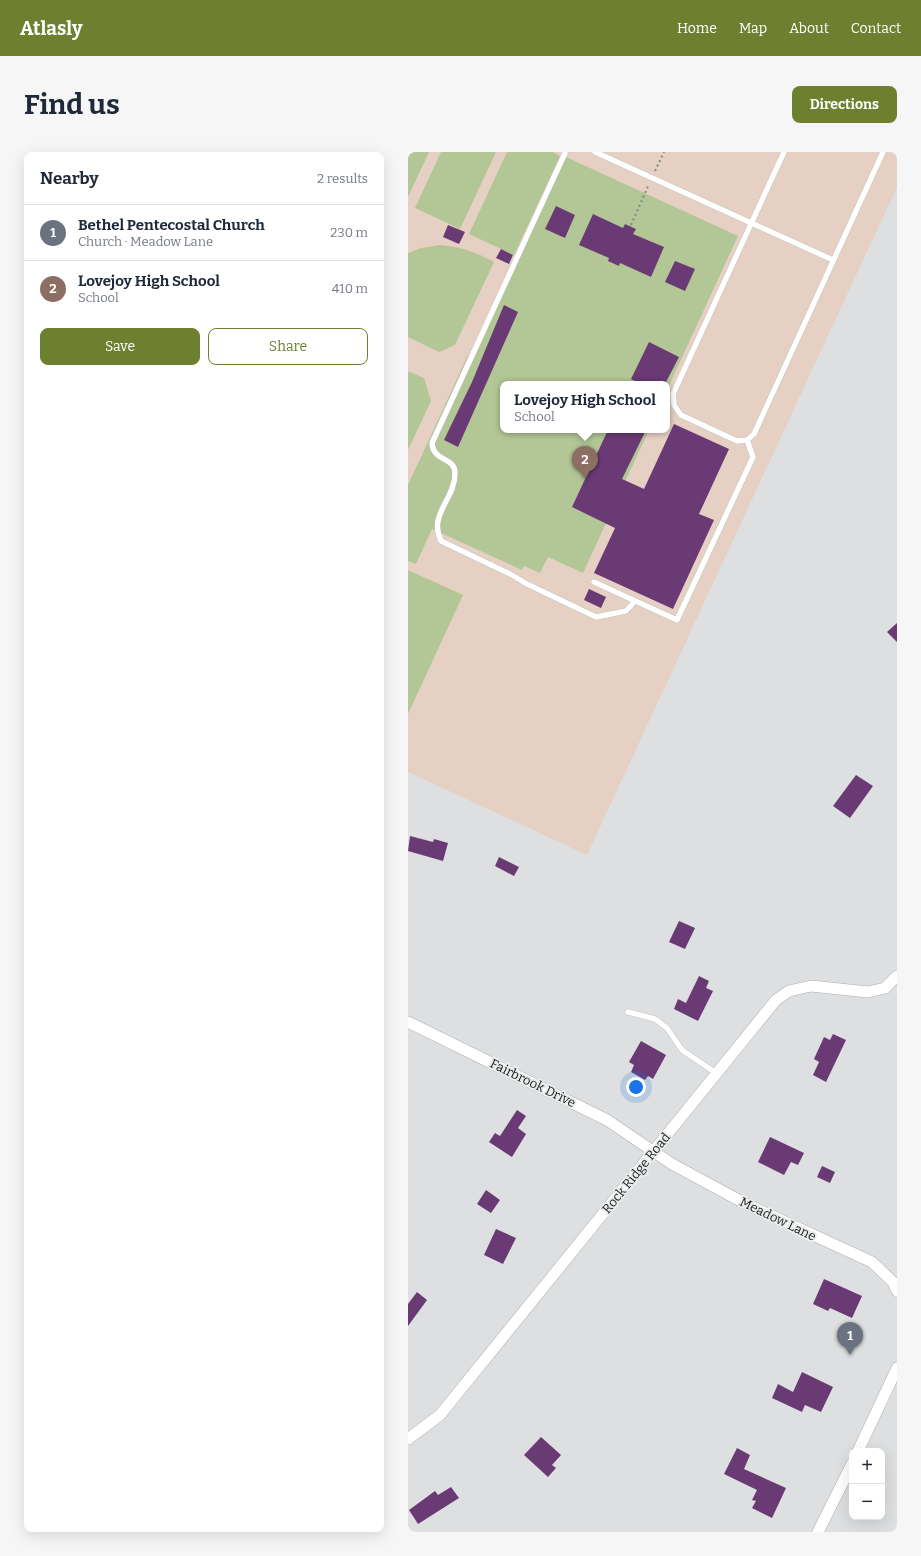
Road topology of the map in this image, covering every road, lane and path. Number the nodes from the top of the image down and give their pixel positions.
1 (595, 152) edge
2 (664, 152) edge
3 (784, 152) edge
4 (883, 152) edge
5 (565, 153) dead end
6 (652, 178) junction
7 (751, 223) junction
8 (631, 225) dead end
9 (833, 260) junction
10 (747, 440) junction
11 (594, 582) dead end
12 (635, 601) junction
13 (897, 976) edge
14 (628, 1012) dead end
15 (408, 1022) edge
16 (716, 1073) junction
17 (653, 1152) junction
18 (897, 1291) edge
19 (897, 1368) edge
20 (408, 1440) edge
21 (859, 1448) edge
22 (849, 1470) edge
23 (818, 1532) edge

1 - 6 lane
2 - 6 path
3 - 7 lane
4 - 9 lane
5 - 12 lane
6 - 7 lane
6 - 8 path
7 - 9 lane
7 - 10 lane
9 - 10 lane
10 - 12 lane
11 - 12 lane
13 - 16 street, Rock Ridge Road
14 - 16 lane
15 - 17 street, Fairbrook Drive
16 - 17 street, Rock Ridge Road
17 - 18 street, Meadow Lane
17 - 20 street, Rock Ridge Road
19 - 21 street
22 - 23 street

